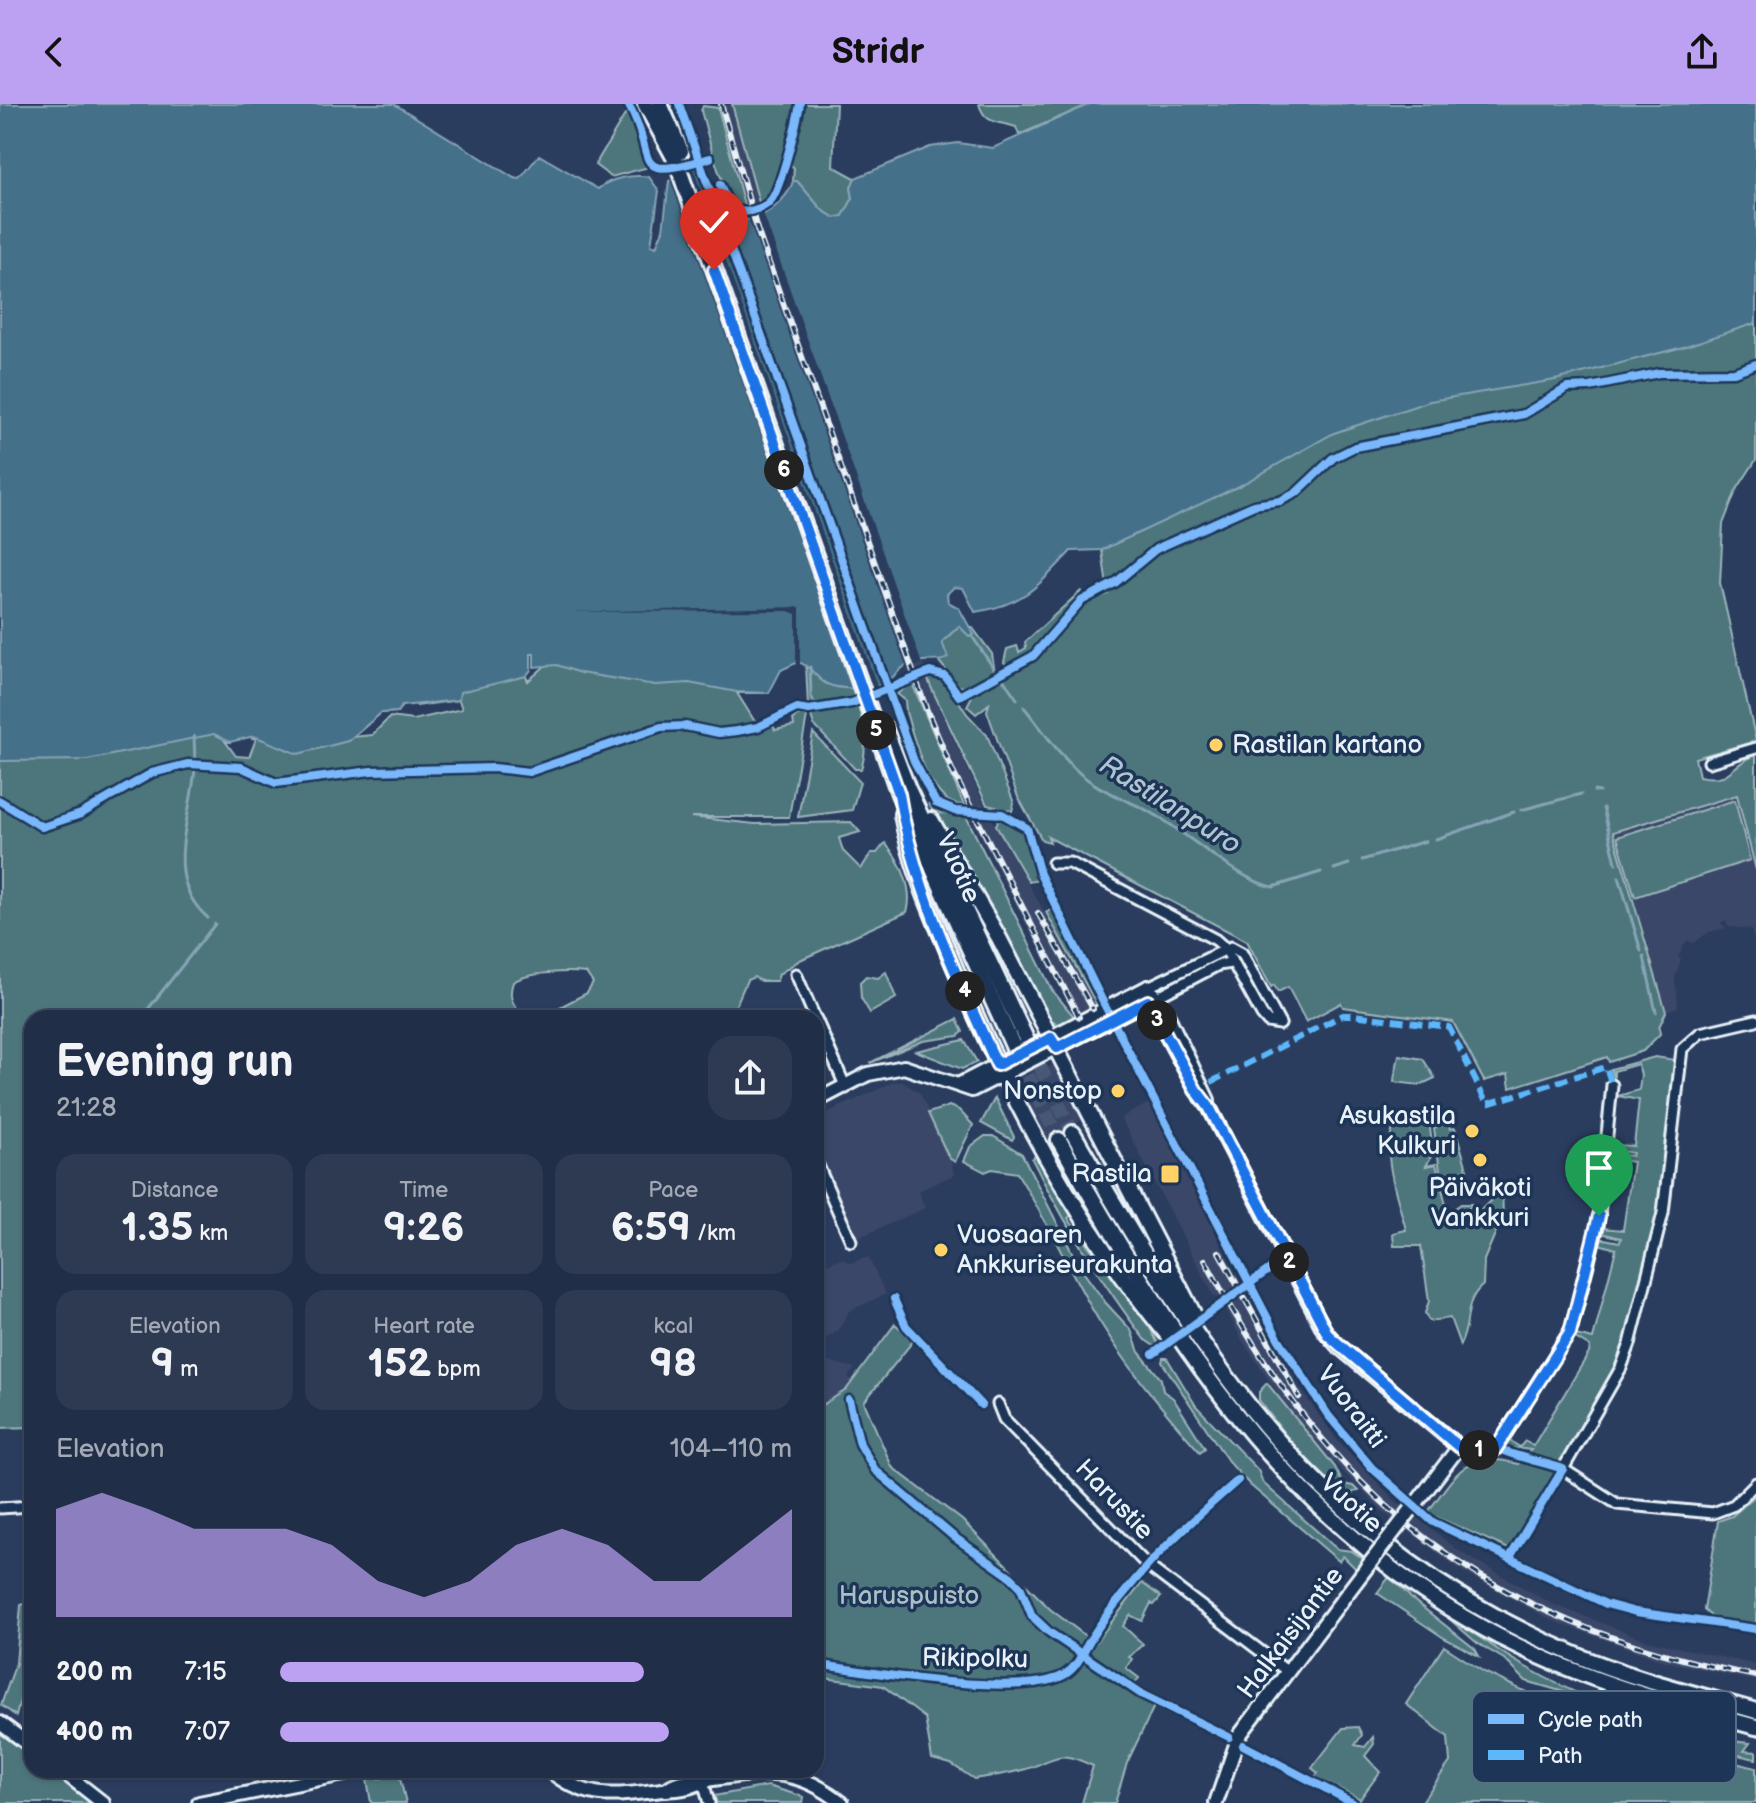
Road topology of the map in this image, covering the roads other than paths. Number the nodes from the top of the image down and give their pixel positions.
1 (645, 104) edge
2 (660, 104) edge
3 (680, 160) junction
4 (1756, 748) edge
5 (1709, 762) dead end
6 (904, 791) junction
7 (1053, 863) dead end
8 (1225, 948) junction
9 (1231, 963) junction
10 (796, 974) dead end
11 (1263, 993) junction
12 (1151, 995) junction
13 (1252, 998) junction
14 (812, 1010) edge
15 (1756, 1020) edge
16 (824, 1037) edge
17 (1054, 1043) junction
18 (1021, 1045) tunnel mouth
19 (1000, 1071) junction
20 (1612, 1085) dead end
21 (846, 1088) junction
22 (824, 1098) edge
23 (824, 1179) edge
24 (851, 1241) dead end
25 (1232, 1388) junction
26 (1213, 1389) junction
27 (998, 1404) dead end
28 (1459, 1447) junction
29 (1756, 1483) edge
30 (24, 1506) edge
31 (0, 1508) edge
32 (1288, 1672) junction
33 (1637, 1691) edge
34 (1690, 1691) edge
35 (1736, 1704) edge
36 (1756, 1709) edge
37 (1736, 1722) edge
38 (0, 1723) edge
39 (1736, 1725) edge
40 (1756, 1727) edge
41 (1756, 1733) edge
42 (24, 1741) edge
43 (71, 1778) edge
44 (326, 1778) edge
45 (560, 1778) edge
46 (717, 1778) edge
47 (793, 1778) edge
48 (703, 1781) junction
49 (103, 1803) edge
50 (199, 1803) edge
51 (709, 1803) edge
52 (842, 1803) edge
53 (1216, 1803) edge

1 - 3 main road
2 - 3 main road
3 - 6 main road, Vuotie
4 - 5 street
6 - 17 main road
6 - 18 main road, Vuotie
6 - 19 main road
7 - 8 street
8 - 9 street
8 - 11 street
8 - 12 street
9 - 12 street
9 - 13 street
10 - 14 street
11 - 13 street
11 - 13 street
12 - 17 street
12 - 28 street
15 - 29 street
16 - 21 street
17 - 19 street
17 - 25 main road
19 - 21 street
19 - 26 main road
20 - 28 street
21 - 22 street
23 - 24 street
25 - 26 main road, Vuotie
25 - 34 main road, Vuotie
26 - 33 main road, Vuotie
27 - 32 street, Harustie
28 - 32 street, Halkaisijantie, bridge
30 - 31 street
32 - 53 street, Halkaisijantie
35 - 36 main road, Vuotie
37 - 40 main road, Vuotie
38 - 42 street
39 - 41 main road
43 - 49 street
44 - 50 street
45 - 48 street
46 - 48 street
47 - 52 street
48 - 51 street

